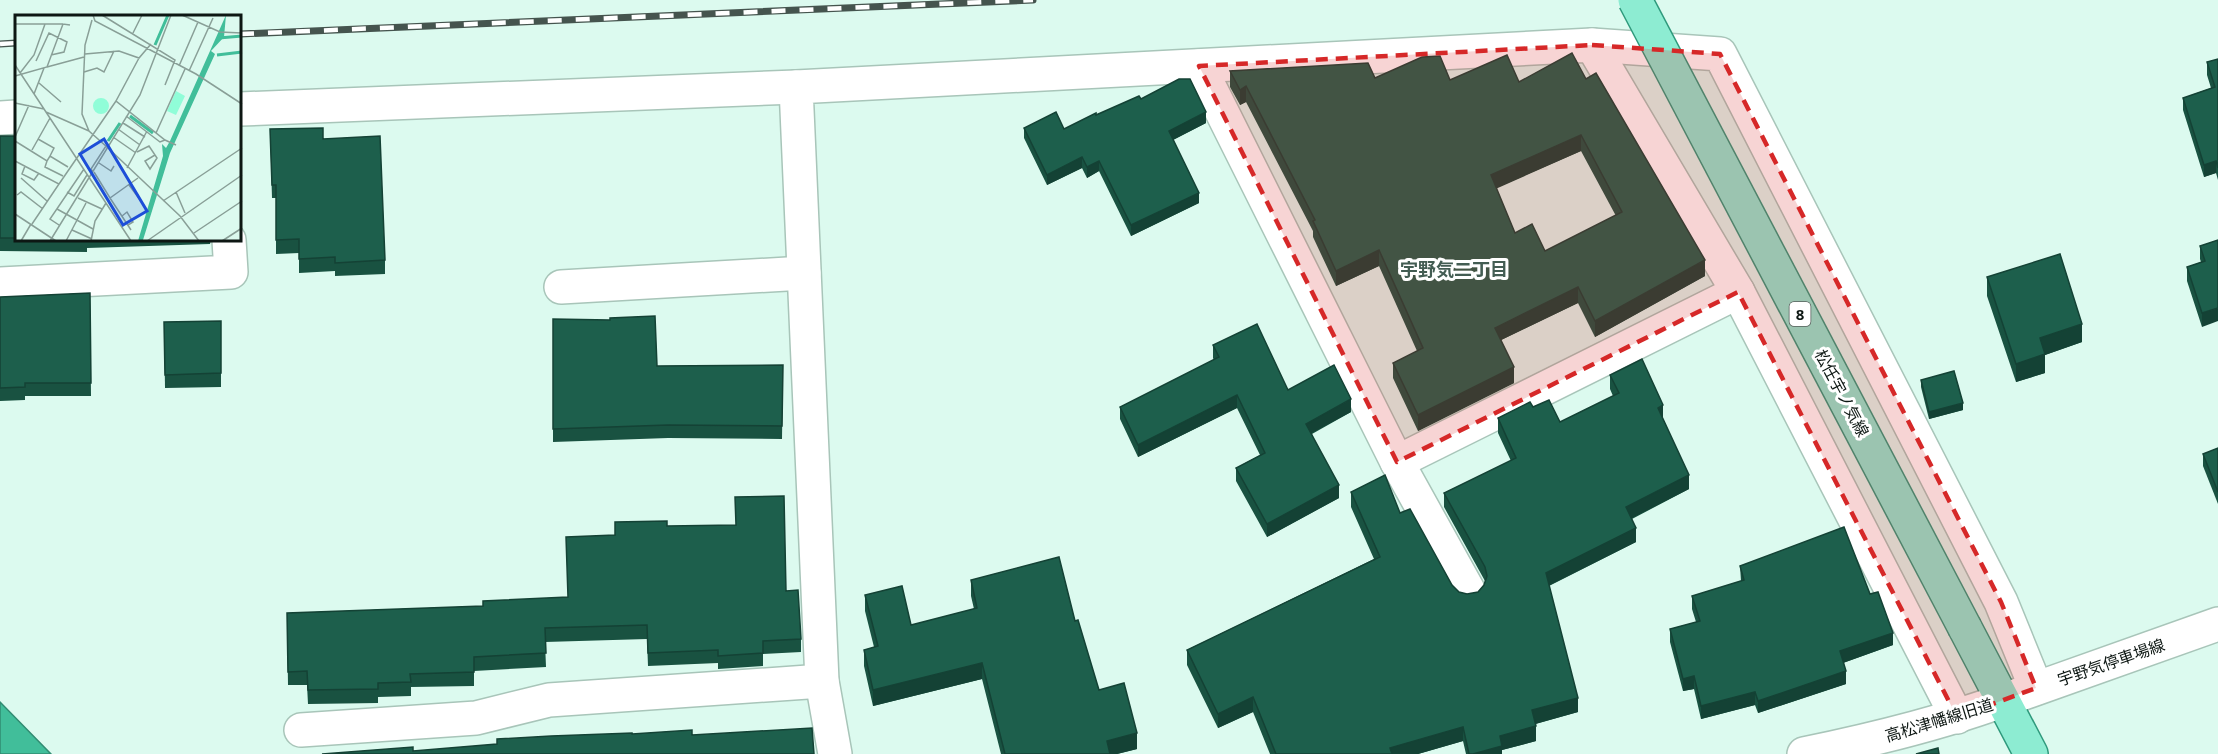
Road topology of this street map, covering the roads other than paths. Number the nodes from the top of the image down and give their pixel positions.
1 (1635, 0) edge
2 (1592, 45) junction
3 (1199, 66) junction
4 (796, 87) junction
5 (242, 109) edge
6 (15, 117) edge
7 (0, 118) edge
8 (230, 242) edge
9 (804, 273) junction
10 (0, 285) edge
11 (561, 287) dead end
12 (1738, 292) junction
13 (1398, 462) junction
14 (1468, 590) dead end
15 (2218, 624) edge
16 (822, 681) junction
17 (2036, 688) junction
18 (2004, 700) junction
19 (1957, 717) junction
20 (302, 730) dead end
21 (835, 754) edge
22 (1804, 754) edge
23 (2031, 754) edge

1 - 18 main road, 松任宇ノ気線 / 8, bridge
2 - 3 street
2 - 12 street
2 - 17 street
3 - 4 street
3 - 13 street
4 - 5 street
4 - 9 street
6 - 7 street
8 - 10 street
9 - 11 street
9 - 16 street
12 - 13 street
12 - 19 street
13 - 14 street
15 - 17 street, 宇野気停車場線
16 - 20 street
16 - 21 street
17 - 18 street, 宇野気停車場線
18 - 19 street, 高松津幡線旧道
18 - 23 main road, 松任宇ノ気線 / 8
19 - 22 street, 高松津幡線旧道

